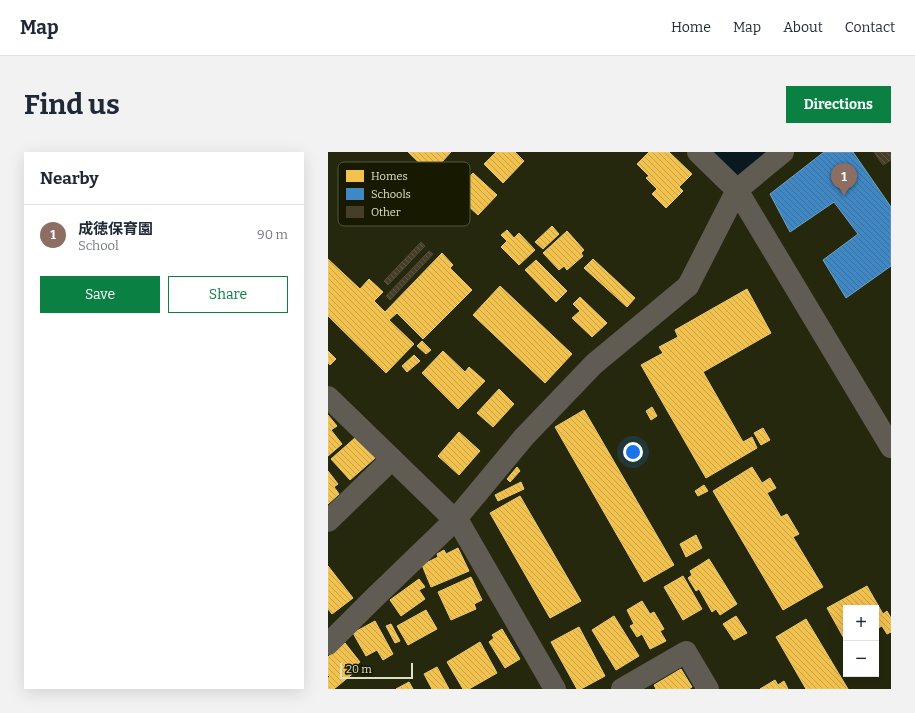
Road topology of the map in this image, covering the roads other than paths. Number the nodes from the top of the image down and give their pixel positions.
1 (698, 152) edge
2 (783, 152) edge
3 (736, 190) junction
4 (328, 397) edge
5 (889, 440) edge
6 (392, 459) junction
7 (455, 520) junction
8 (328, 521) edge
9 (328, 644) edge
10 (555, 689) edge
11 (622, 689) edge
12 (708, 689) edge

1 - 3 street
2 - 3 street
3 - 5 street
3 - 7 street
4 - 6 street
6 - 7 street
6 - 8 street
7 - 9 street
7 - 10 street
11 - 12 street

